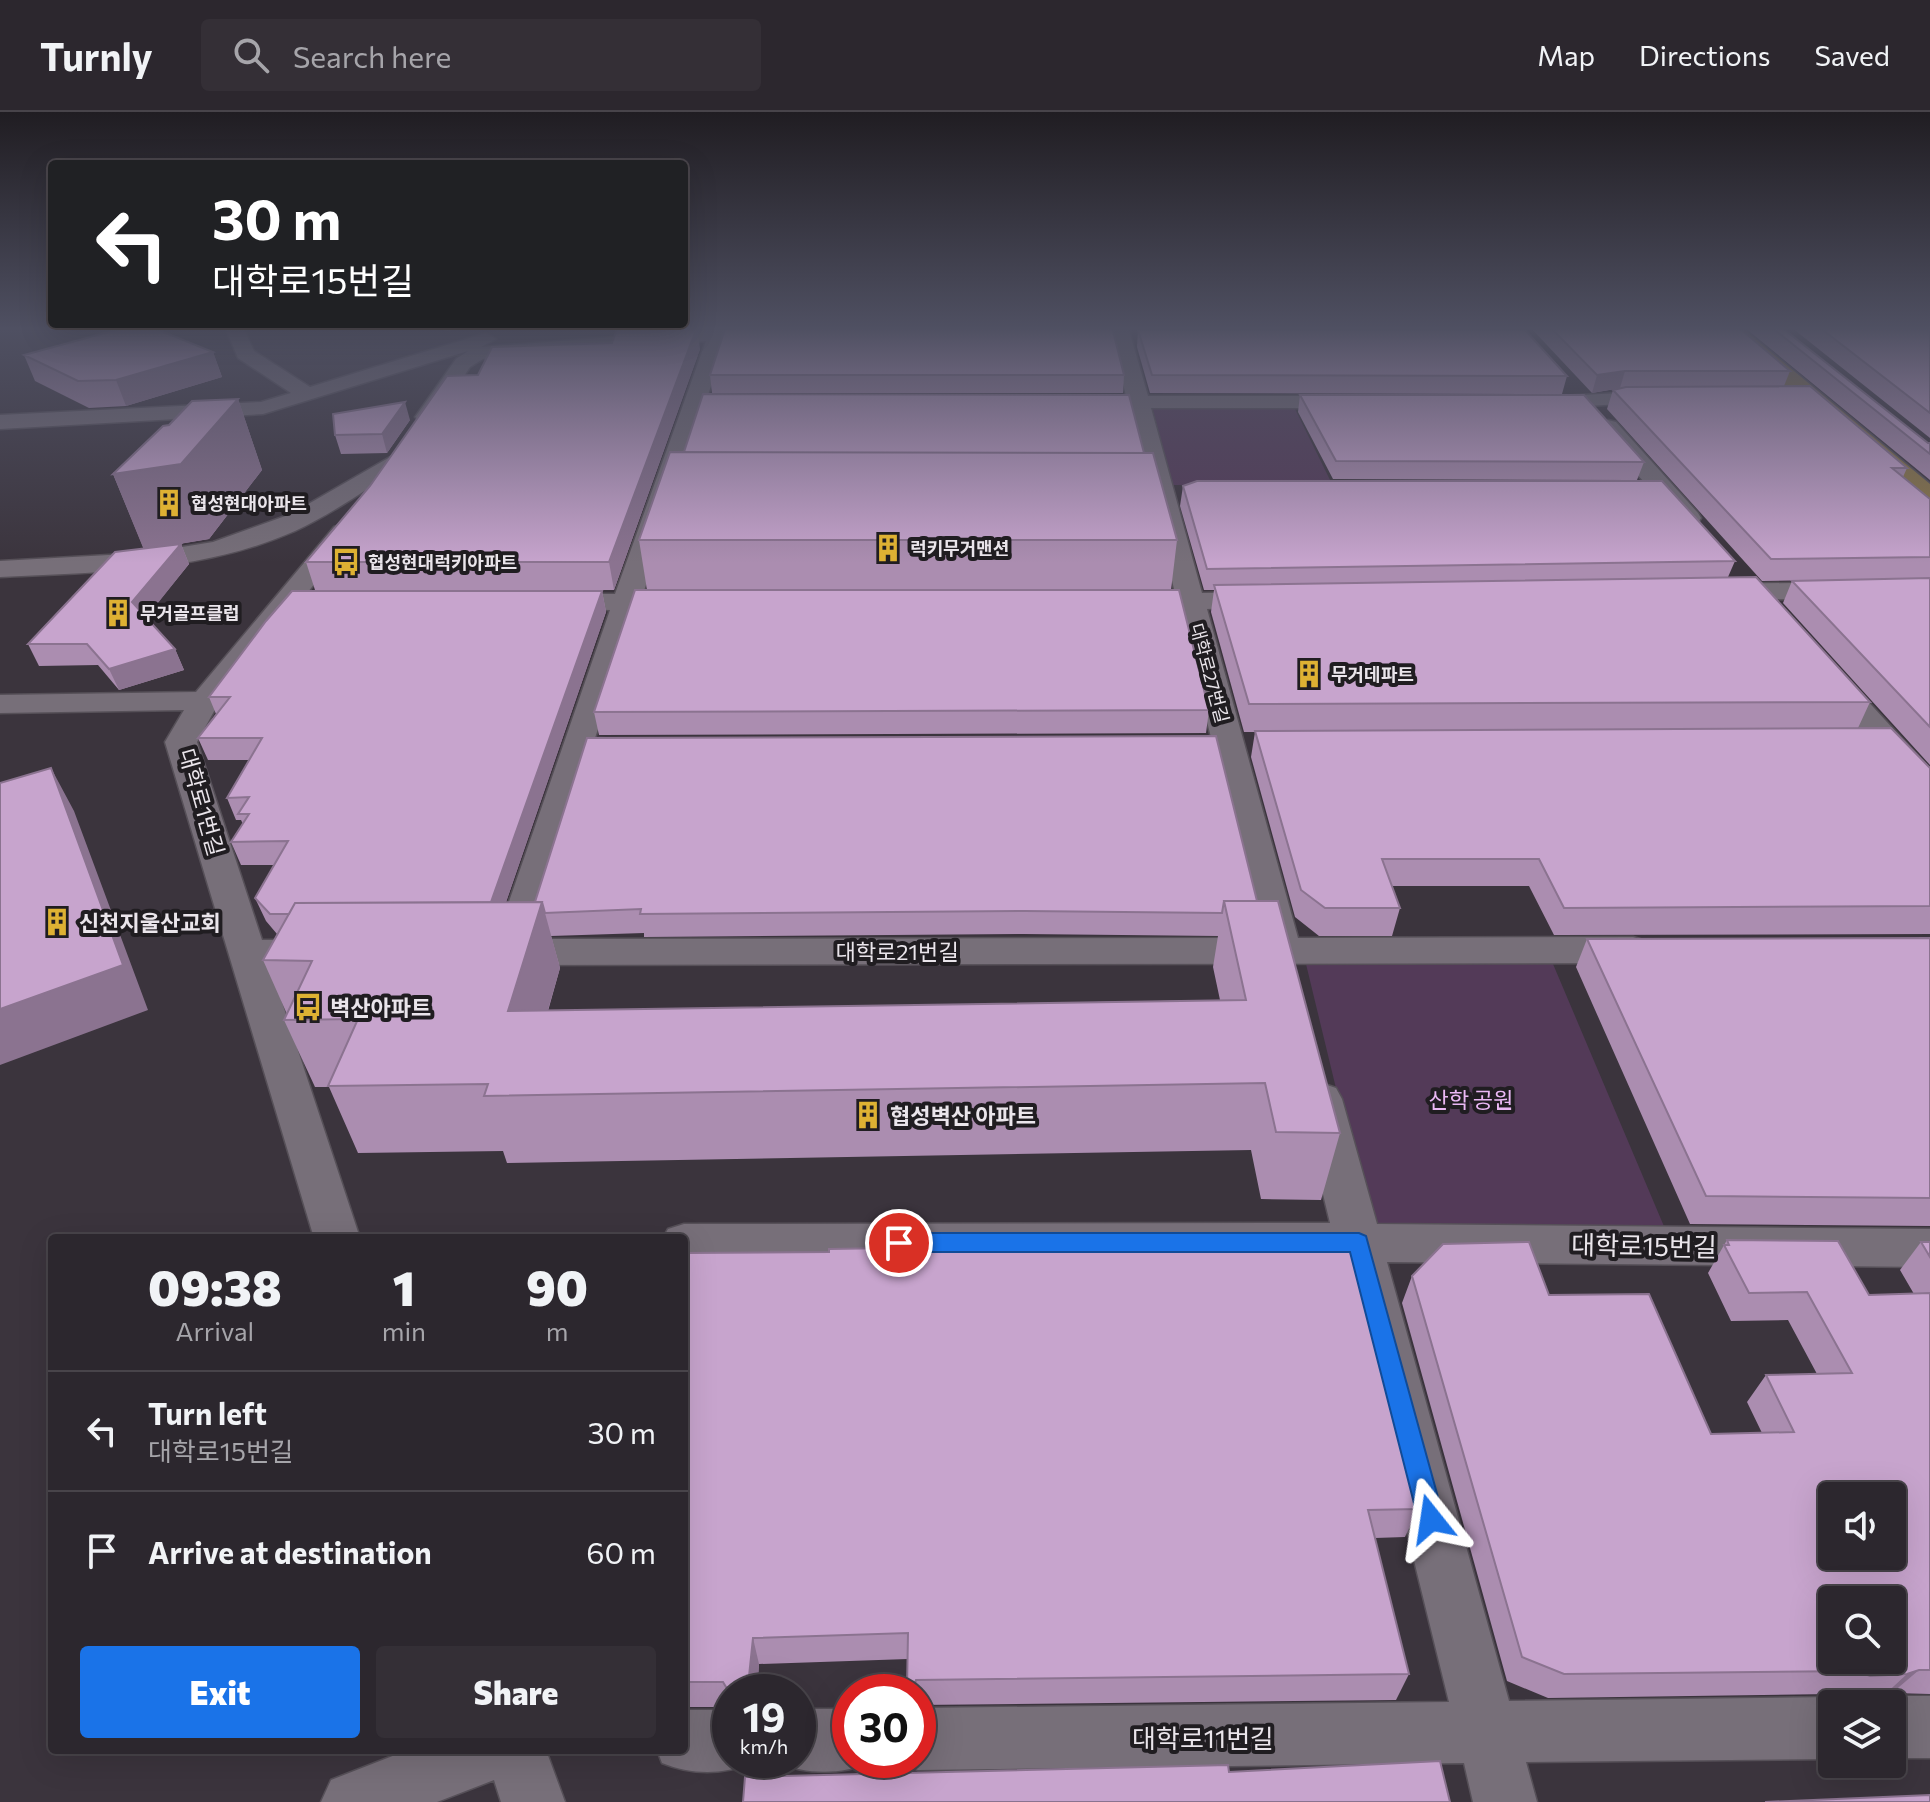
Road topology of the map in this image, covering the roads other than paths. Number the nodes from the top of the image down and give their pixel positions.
1 (270, 406) edge
2 (434, 406) edge
3 (700, 406) edge
4 (1140, 406) edge
5 (1589, 406) edge
6 (1821, 406) edge
7 (0, 422) edge
8 (397, 460) junction
9 (665, 489) junction
10 (696, 489) edge
11 (1131, 490) edge
12 (1162, 490) junction
13 (1194, 490) edge
14 (1633, 490) edge
15 (1664, 490) junction
16 (1930, 498) edge
17 (1704, 535) edge
18 (0, 569) edge
19 (1734, 569) edge
20 (1930, 589) edge
21 (1753, 592) junction
22 (1691, 593) edge
23 (1285, 600) edge
24 (1191, 601) junction
25 (533, 602) edge
26 (626, 602) junction
27 (704, 602) edge
28 (1098, 602) edge
29 (1774, 615) edge
30 (1816, 661) edge
31 (205, 701) junction
32 (0, 704) edge
33 (1888, 742) junction
34 (1841, 743) edge
35 (671, 747) edge
36 (576, 748) junction
37 (1930, 789) edge
38 (1662, 950) edge
39 (356, 952) edge
40 (464, 952) edge
41 (511, 952) junction
42 (247, 953) junction
43 (1287, 966) junction
44 (1311, 1058) edge
45 (336, 1234) edge
46 (1359, 1242) junction
47 (688, 1243) edge
48 (1930, 1248) edge
49 (1906, 1727) edge
50 (1930, 1727) edge
51 (1818, 1728) edge
52 (1488, 1734) junction
53 (936, 1739) edge
54 (688, 1741) edge
55 (712, 1741) edge
56 (481, 1754) edge
57 (516, 1754) edge
58 (353, 1802) edge
59 (533, 1802) edge
60 (1505, 1802) edge

1 - 7 street
2 - 8 street, 대학로1번길
3 - 9 street
4 - 12 street, 대학로27번길
5 - 15 street
6 - 16 main road
8 - 18 street
8 - 31 street, 대학로1번길
9 - 10 street
9 - 26 street
11 - 12 street
12 - 13 street
12 - 24 street, 대학로27번길
14 - 15 street
15 - 17 street
19 - 21 street
20 - 21 street
21 - 22 street
21 - 29 street
23 - 24 street
24 - 28 street
24 - 43 street, 대학로27번길
25 - 26 street
26 - 27 street
26 - 36 street
30 - 33 street
31 - 32 street
31 - 42 street, 대학로1번길
33 - 34 street
33 - 37 street
35 - 36 street
36 - 41 street
38 - 43 street, 대학로21번길
39 - 42 street
40 - 41 street, 대학로21번길
41 - 43 street, 대학로21번길
42 - 45 street, 대학로1번길
44 - 46 street
46 - 47 street, 대학로15번길
46 - 48 street, 대학로15번길
46 - 52 street
49 - 50 street
51 - 52 street, 대학로11번길
52 - 53 street, 대학로11번길
52 - 60 street
54 - 55 street
56 - 58 street
57 - 59 street

